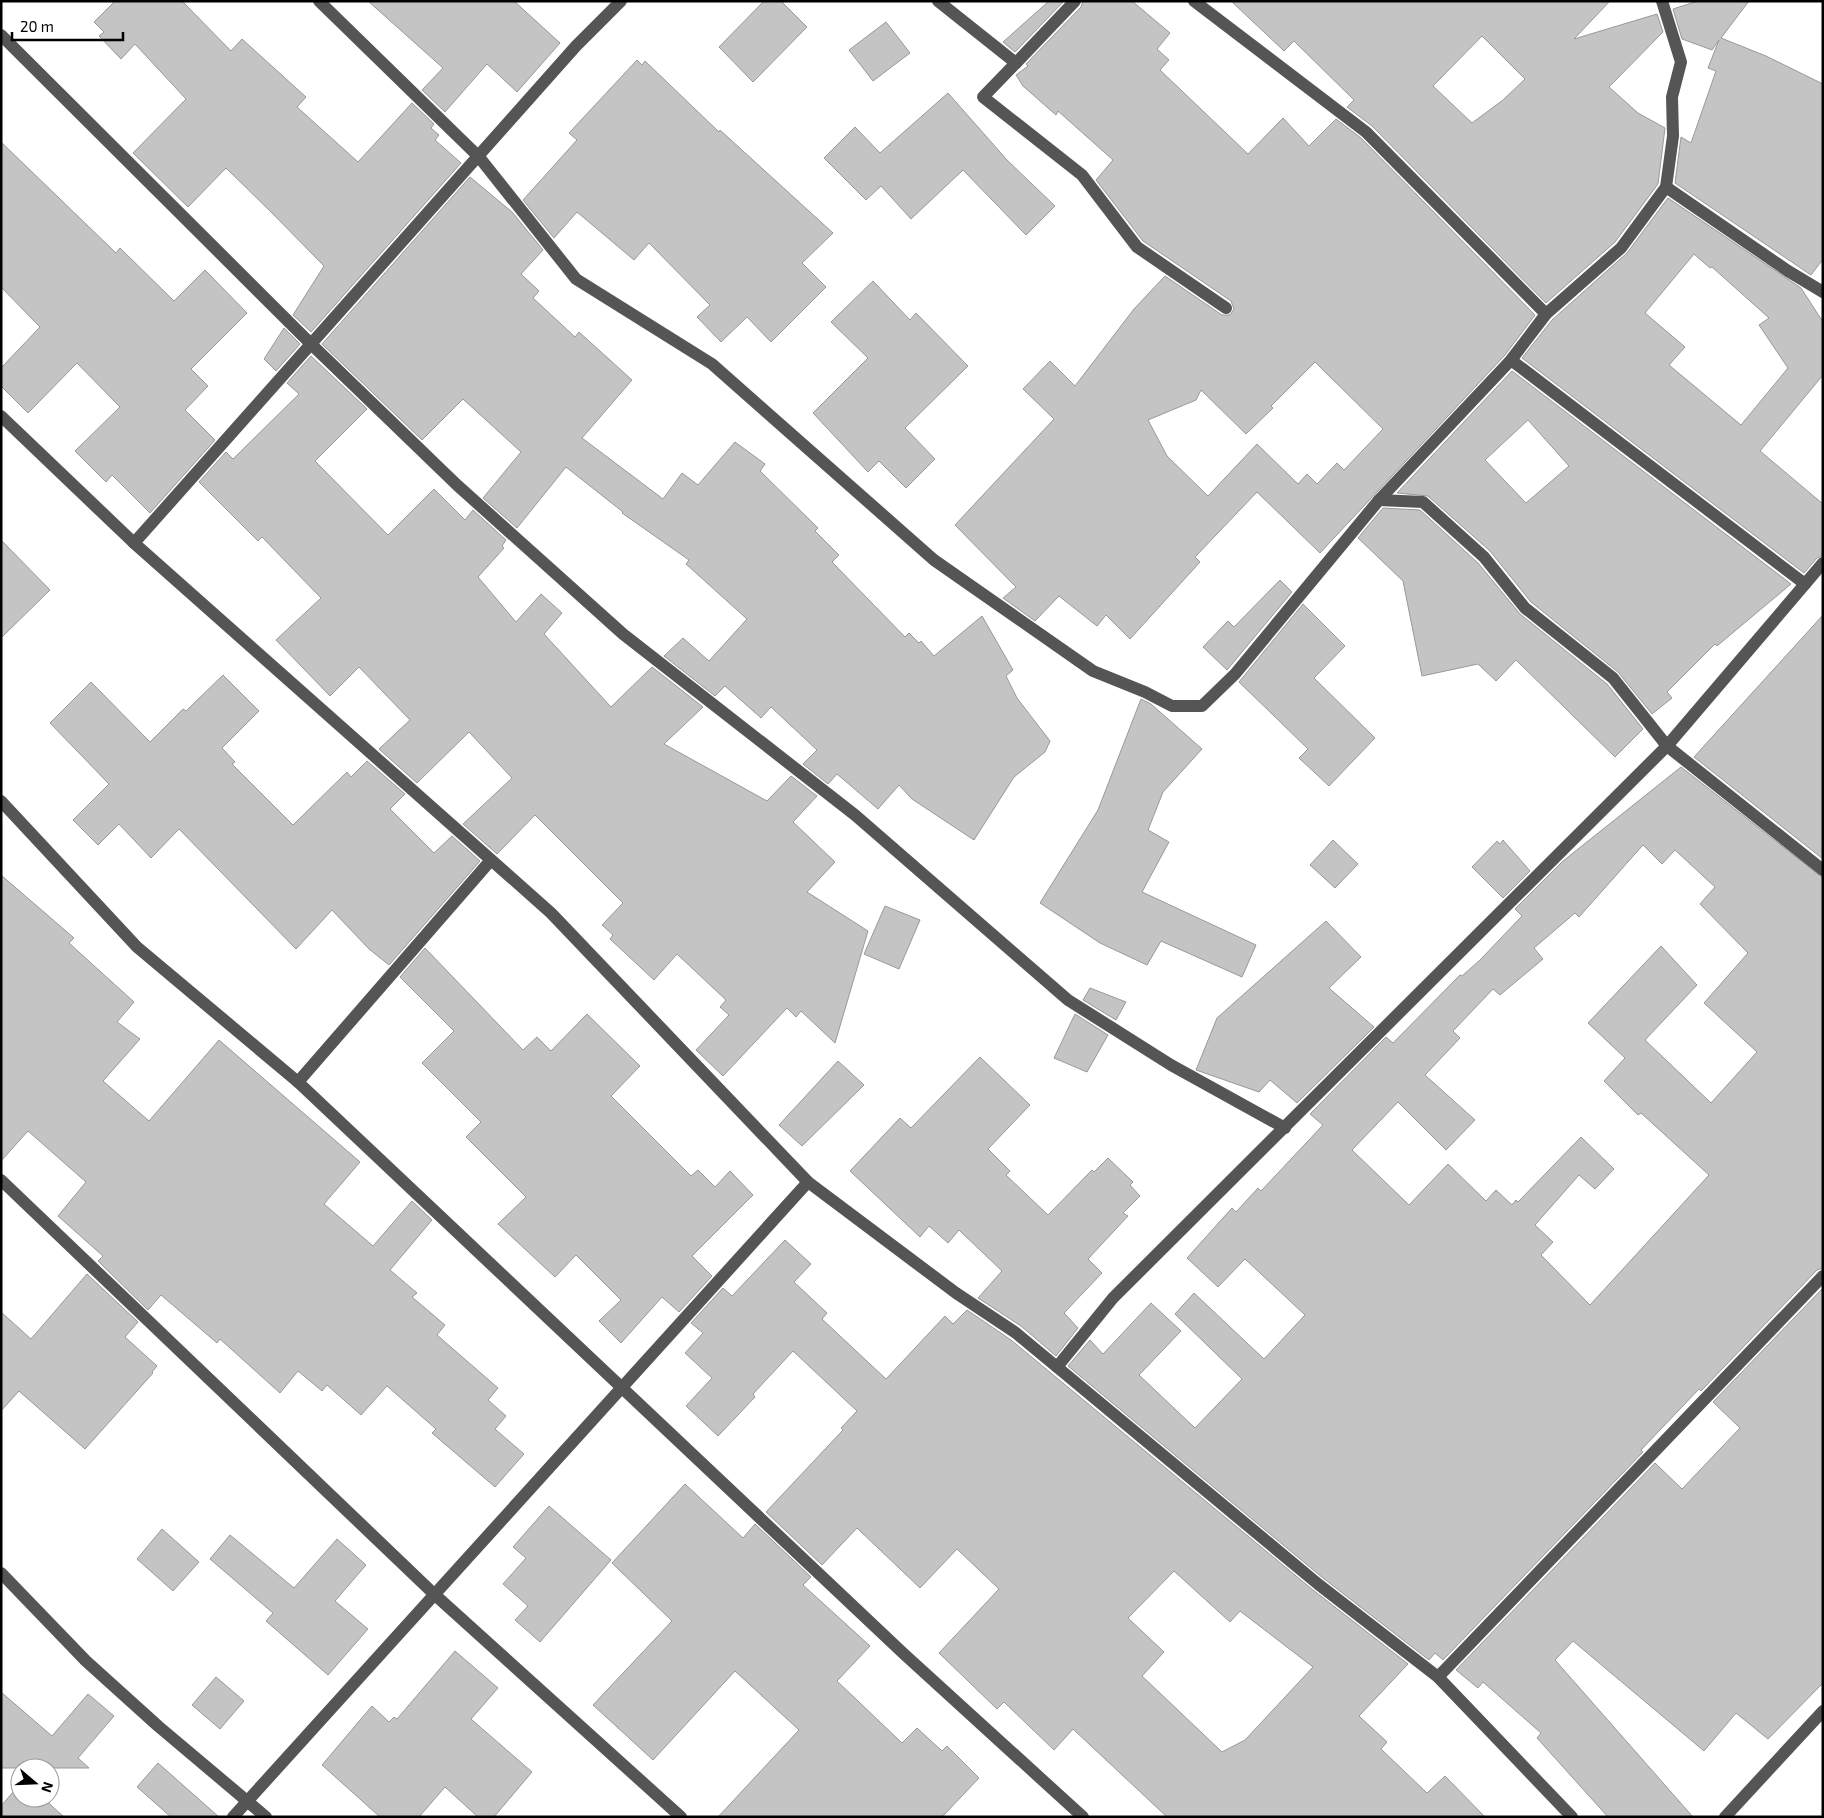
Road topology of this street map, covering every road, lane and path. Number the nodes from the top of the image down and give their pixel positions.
1 (319, 1) edge
2 (621, 1) edge
3 (938, 1) edge
4 (1075, 1) edge
5 (1194, 1) edge
6 (1662, 1) edge
7 (1, 36) edge
8 (1016, 63) junction
9 (479, 157) junction
10 (1666, 187) junction
11 (1823, 292) edge
12 (1226, 308) dead end
13 (1546, 314) junction
14 (310, 343) junction
15 (1511, 360) junction
16 (1, 416) edge
17 (1380, 500) junction
18 (134, 543) junction
19 (1823, 563) edge
20 (1805, 584) junction
21 (1668, 746) junction
22 (1, 801) edge
23 (491, 860) junction
24 (1823, 870) edge
25 (298, 1082) junction
26 (1285, 1128) junction
27 (1, 1180) edge
28 (808, 1182) junction
29 (1823, 1276) edge
30 (1057, 1367) junction
31 (621, 1387) junction
32 (1, 1573) edge
33 (434, 1594) junction
34 (1438, 1677) junction
35 (1823, 1711) edge
36 (248, 1801) junction
37 (233, 1817) edge
38 (266, 1817) edge
39 (681, 1817) edge
40 (1083, 1817) edge
41 (1572, 1817) edge
42 (1725, 1817) edge

1 - 9 street
2 - 9 street
3 - 8 street
4 - 8 street
5 - 13 street
6 - 10 street
7 - 14 street
8 - 12 street
9 - 14 street
9 - 17 street
10 - 11 street
10 - 13 street
13 - 15 street
14 - 18 street
14 - 26 street
15 - 17 street
15 - 20 street
16 - 18 street
17 - 21 street
18 - 23 street
19 - 20 street
20 - 21 street
21 - 24 street
21 - 26 street
22 - 25 street
23 - 25 street
23 - 28 street
25 - 31 street
26 - 30 street
27 - 33 street
28 - 30 street
28 - 31 street
29 - 34 street
30 - 34 street
31 - 33 street
31 - 40 street
32 - 36 street
33 - 36 street
33 - 39 street
34 - 41 street
35 - 42 street
36 - 37 street
36 - 38 street

